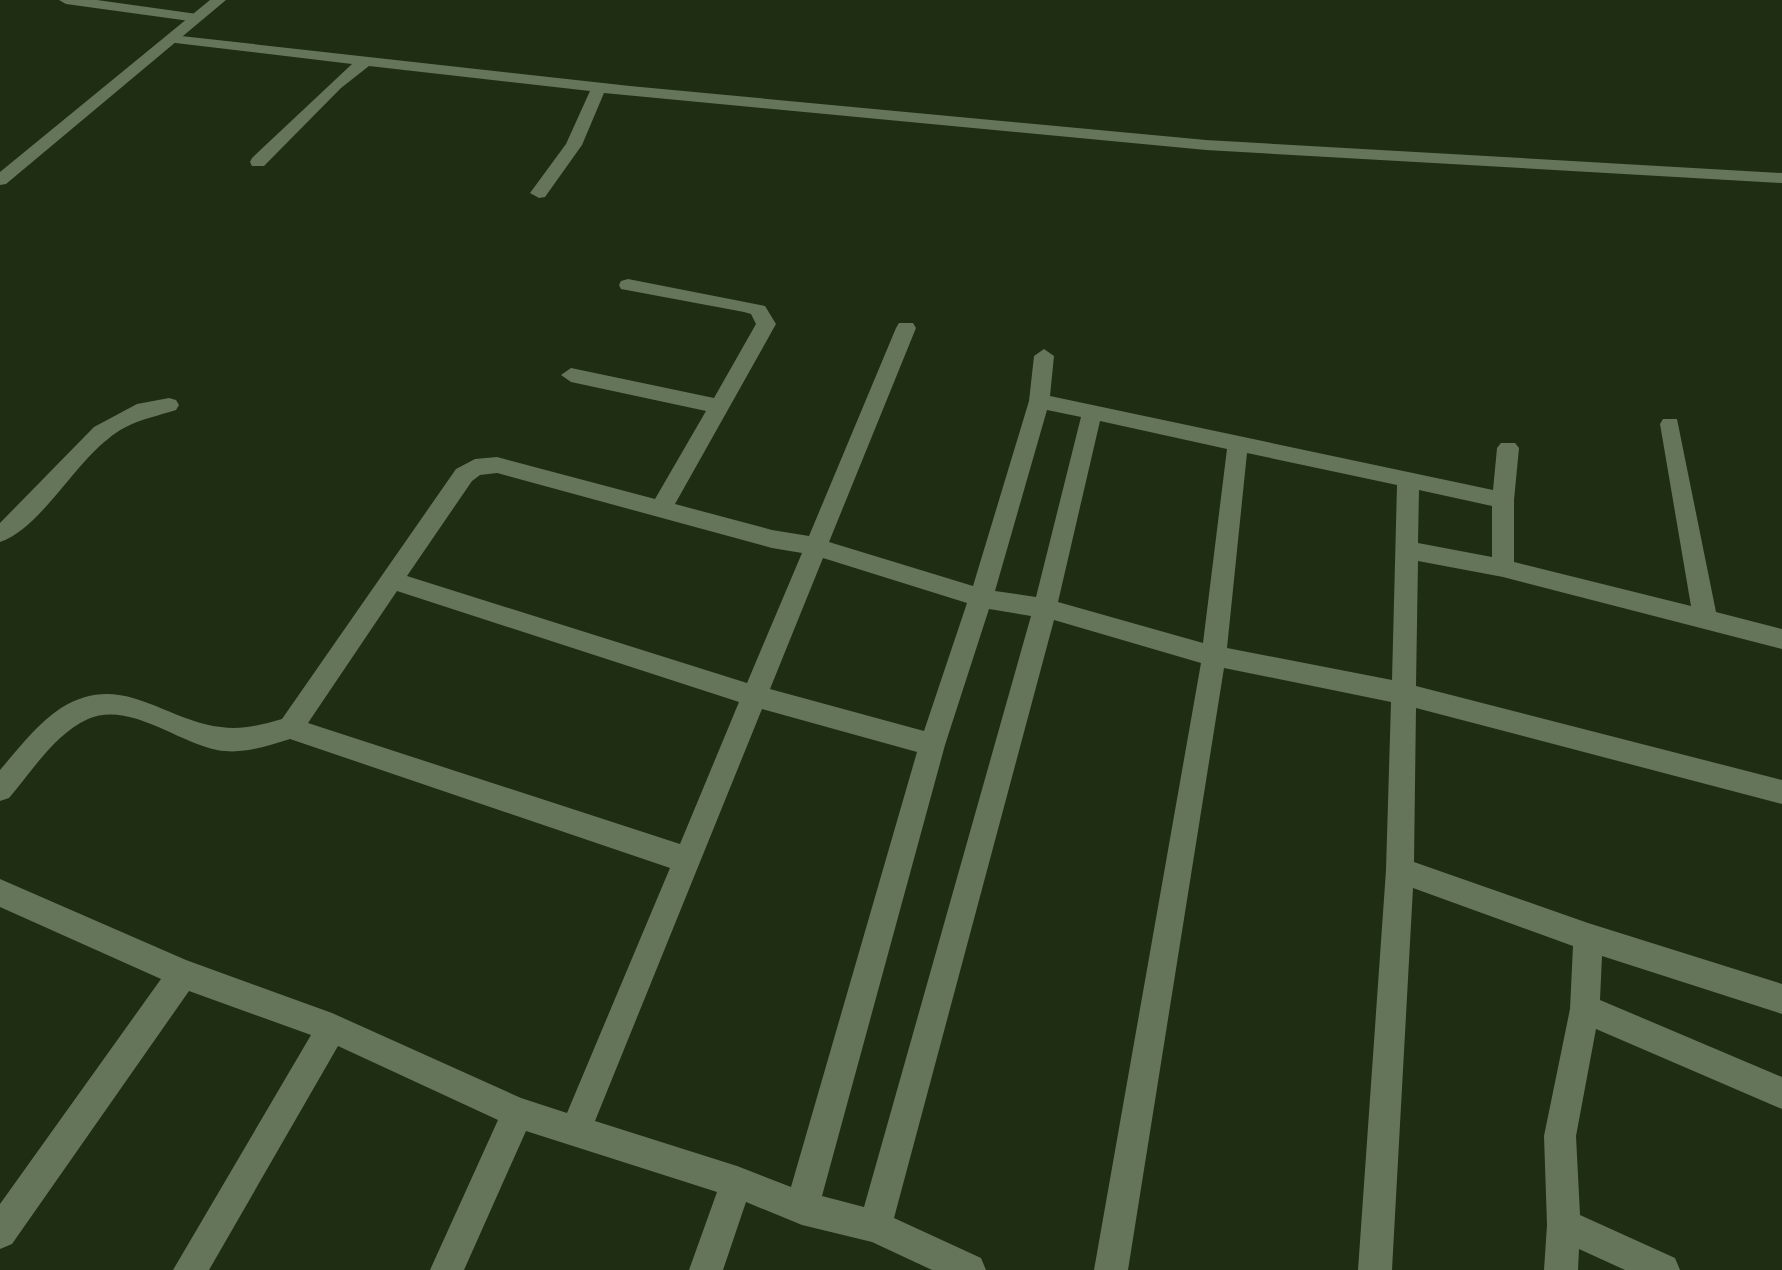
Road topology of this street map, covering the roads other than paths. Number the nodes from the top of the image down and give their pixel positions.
1 (66, 0) edge
2 (219, 0) edge
3 (197, 18) junction
4 (172, 39) junction
5 (364, 62) junction
6 (599, 87) junction
7 (258, 162) dead end
8 (1782, 178) edge
9 (0, 180) edge
10 (539, 193) dead end
11 (628, 285) dead end
12 (906, 328) dead end
13 (1044, 356) dead end
14 (571, 375) dead end
15 (1039, 401) junction
16 (169, 405) dead end
17 (720, 407) junction
18 (1092, 413) junction
19 (1670, 424) dead end
20 (1238, 443) junction
21 (1508, 448) dead end
22 (1408, 478) junction
23 (1503, 500) junction
24 (661, 509) junction
25 (0, 533) edge
26 (814, 546) junction
27 (1407, 550) junction
28 (1503, 568) junction
29 (391, 580) junction
30 (981, 598) junction
31 (1045, 608) junction
32 (1705, 619) junction
33 (1782, 639) edge
34 (1214, 656) junction
35 (1401, 693) junction
36 (754, 696) junction
37 (290, 728) junction
38 (932, 745) junction
39 (0, 789) edge
40 (1782, 792) edge
41 (687, 860) junction
42 (1400, 870) junction
43 (0, 893) edge
44 (1588, 937) junction
45 (183, 974) junction
46 (1782, 999) edge
47 (1585, 1009) junction
48 (332, 1028) junction
49 (1782, 1093) edge
50 (518, 1113) junction
51 (576, 1130) junction
52 (737, 1182) junction
53 (802, 1208) junction
54 (4, 1219) edge
55 (1564, 1225) junction
56 (875, 1226) junction
57 (190, 1270) edge
58 (447, 1270) edge
59 (706, 1270) edge
60 (969, 1270) edge
61 (1111, 1270) edge
62 (1375, 1270) edge
63 (1561, 1270) edge
64 (1663, 1270) edge

1 - 3 street
2 - 3 street
3 - 4 street
4 - 5 street
4 - 9 street
5 - 6 street
5 - 7 street
6 - 8 street
6 - 10 street
11 - 17 street
12 - 26 street
13 - 15 street
14 - 17 street
15 - 18 street
15 - 30 street
16 - 25 street
17 - 24 street
18 - 20 street
18 - 31 street
19 - 32 street
20 - 22 street
20 - 34 street
21 - 23 street
22 - 23 street
22 - 27 street
23 - 28 street
24 - 26 street
24 - 29 street
26 - 30 street
26 - 36 street
27 - 28 street
27 - 35 street
28 - 32 street
29 - 36 street
29 - 37 street
30 - 31 street
30 - 38 street
31 - 34 street
31 - 56 street
32 - 33 street
34 - 35 street
34 - 61 street
35 - 40 street
35 - 42 street
36 - 38 street
36 - 41 street
37 - 39 street
37 - 41 street
38 - 53 street
41 - 51 street
42 - 44 street
42 - 62 street
43 - 45 street
44 - 46 street
44 - 47 street
45 - 48 street
45 - 54 street
47 - 49 street
47 - 55 street
48 - 50 street
48 - 57 street
50 - 51 street
50 - 58 street
51 - 52 street
52 - 53 street
52 - 59 street
53 - 56 street
55 - 63 street
55 - 64 street
56 - 60 street

